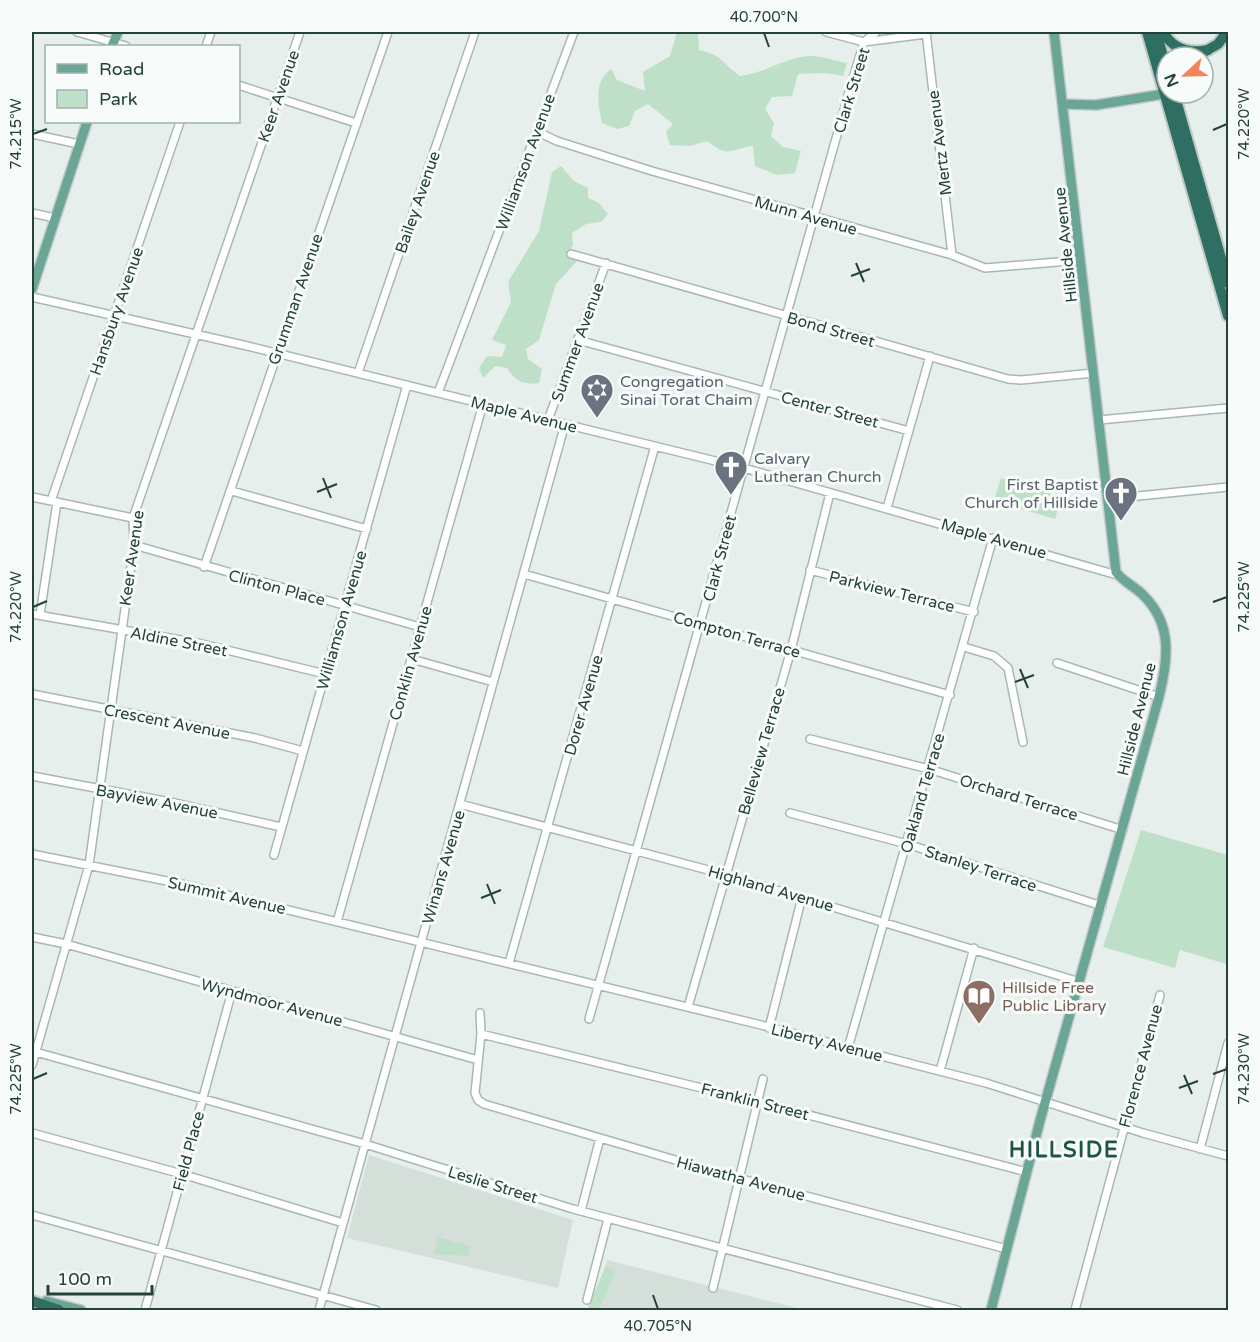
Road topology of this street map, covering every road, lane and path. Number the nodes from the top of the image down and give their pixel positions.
1 (77, 32) edge
2 (118, 32) edge
3 (300, 32) edge
4 (388, 32) edge
5 (475, 32) edge
6 (574, 32) edge
7 (826, 32) edge
8 (876, 32) edge
9 (1054, 32) edge
10 (1146, 32) edge
11 (1162, 32) edge
12 (1227, 32) edge
13 (926, 33) edge
14 (864, 42) junction
15 (112, 45) edge
16 (1174, 45) edge
17 (1215, 46) edge
18 (1155, 53) edge
19 (240, 86) edge
20 (1155, 97) edge
21 (277, 99) junction
22 (1063, 104) junction
23 (1175, 105) edge
24 (1176, 105) edge
25 (87, 123) edge
26 (180, 123) edge
27 (356, 123) junction
28 (536, 131) junction
29 (32, 134) edge
30 (79, 144) junction
31 (32, 213) edge
32 (814, 217) junction
33 (55, 218) junction
34 (571, 254) dead end
35 (952, 255) junction
36 (1082, 260) junction
37 (606, 263) junction
38 (1228, 283) edge
39 (32, 289) edge
40 (32, 297) edge
41 (114, 314) junction
42 (787, 316) junction
43 (1228, 316) edge
44 (194, 333) junction
45 (578, 340) junction
46 (277, 353) junction
47 (930, 357) junction
48 (358, 373) junction
49 (1094, 373) junction
50 (408, 385) junction
51 (765, 392) junction
52 (438, 393) junction
53 (483, 404) junction
54 (1228, 408) edge
55 (549, 420) junction
56 (1099, 420) junction
57 (565, 424) junction
58 (909, 431) junction
59 (655, 446) junction
60 (744, 468) junction
61 (1228, 487) edge
62 (232, 491) junction
63 (831, 493) junction
64 (32, 497) edge
65 (1107, 499) junction
66 (54, 502) junction
67 (887, 508) junction
68 (133, 518) junction
69 (367, 529) junction
70 (993, 538) junction
71 (134, 545) junction
72 (204, 567) junction
73 (810, 570) junction
74 (524, 574) junction
75 (1117, 574) junction
76 (613, 599) junction
77 (344, 605) junction
78 (974, 612) junction
79 (35, 614) edge
80 (701, 624) junction
81 (420, 627) junction
82 (120, 629) junction
83 (964, 647) junction
84 (791, 650) junction
85 (412, 659) junction
86 (1057, 663) dead end
87 (325, 674) junction
88 (494, 682) junction
89 (32, 694) edge
90 (950, 695) junction
91 (1159, 697) junction
92 (109, 710) junction
93 (810, 739) dead end
94 (1023, 742) dead end
95 (303, 751) junction
96 (929, 769) junction
97 (32, 776) edge
98 (98, 789) junction
99 (460, 804) junction
100 (790, 813) dead end
101 (281, 827) junction
102 (548, 827) junction
103 (1123, 830) junction
104 (907, 844) junction
105 (636, 851) junction
106 (32, 854) edge
107 (274, 855) dead end
108 (89, 865) junction
109 (727, 875) junction
110 (802, 897) junction
111 (1102, 906) junction
112 (337, 922) junction
113 (885, 922) junction
114 (32, 937) edge
115 (66, 944) junction
116 (421, 944) junction
117 (974, 948) junction
118 (509, 963) junction
119 (1080, 982) junction
120 (599, 986) junction
121 (232, 991) junction
122 (1160, 995) dead end
123 (688, 1007) junction
124 (480, 1012) dead end
125 (589, 1019) dead end
126 (769, 1028) junction
127 (481, 1034) junction
128 (395, 1036) junction
129 (1228, 1043) edge
130 (849, 1048) junction
131 (33, 1051) edge
132 (478, 1060) junction
133 (32, 1065) edge
134 (940, 1071) junction
135 (763, 1079) dead end
136 (202, 1099) junction
137 (1046, 1101) junction
138 (759, 1102) junction
139 (1124, 1127) junction
140 (32, 1132) edge
141 (600, 1138) junction
142 (365, 1144) junction
143 (1200, 1149) junction
144 (1228, 1156) edge
145 (1027, 1172) junction
146 (182, 1174) junction
147 (740, 1179) junction
148 (581, 1211) junction
149 (32, 1215) edge
150 (608, 1219) junction
151 (343, 1223) junction
152 (723, 1247) junction
153 (1007, 1249) junction
154 (162, 1251) junction
155 (713, 1288) dead end
156 (323, 1297) junction
157 (32, 1299) edge
158 (587, 1300) dead end
159 (59, 1311) edge
160 (81, 1311) edge
161 (145, 1311) edge
162 (319, 1311) edge
163 (376, 1311) edge
164 (957, 1311) edge
165 (991, 1311) edge
166 (1075, 1311) edge

1 - 15 street
2 - 15 main road
3 - 21 street, Keer Avenue
4 - 27 street, Grumman Avenue
5 - 48 street, Bailey Avenue
6 - 28 street, Williamson Avenue
7 - 14 street
8 - 14 street, Clark Street
9 - 22 main road, Hillside Avenue
10 - 18 highway
11 - 16 highway
12 - 17 highway
13 - 14 street
13 - 35 street, Mertz Avenue
14 - 32 street, Clark Street
19 - 21 street
20 - 22 main road
21 - 27 street
21 - 44 street, Keer Avenue
22 - 36 main road, Hillside Avenue
23 - 43 highway
24 - 38 highway
25 - 30 main road
26 - 41 street, Hansbury Avenue
27 - 46 street, Grumman Avenue
28 - 32 street, Munn Avenue
28 - 52 street, Williamson Avenue
29 - 30 street
30 - 33 main road
31 - 33 street
32 - 35 street, Munn Avenue
32 - 42 street, Clark Street
33 - 39 main road
34 - 37 street, Bond Street
35 - 36 street, Munn Avenue
36 - 49 main road, Hillside Avenue
37 - 42 street, Bond Street
37 - 45 street, Summer Avenue
40 - 41 street, Maple Avenue
41 - 44 street, Maple Avenue
41 - 66 street, Hansbury Avenue
42 - 47 street, Bond Street
42 - 51 street, Clark Street
44 - 46 street, Maple Avenue
44 - 68 street, Keer Avenue
45 - 51 street, Center Street
45 - 55 street, Summer Avenue
46 - 48 street, Maple Avenue
46 - 62 street, Grumman Avenue
47 - 49 street, Bond Street
47 - 58 street
48 - 50 street, Maple Avenue
49 - 56 main road, Hillside Avenue
50 - 52 street, Maple Avenue
50 - 69 street, Williamson Avenue
51 - 58 street, Center Street
51 - 60 street, Clark Street
52 - 53 street, Maple Avenue
53 - 55 street, Maple Avenue
53 - 81 street, Conklin Avenue
54 - 56 street
55 - 57 street, Maple Avenue
56 - 65 main road, Hillside Avenue
57 - 59 street, Maple Avenue
57 - 74 street, Winans Avenue
58 - 67 street
59 - 60 street, Maple Avenue
59 - 76 street, Dorer Avenue
60 - 63 street, Maple Avenue
60 - 80 street, Clark Street
61 - 65 street
62 - 69 street
62 - 72 street, Grumman Avenue
63 - 67 street, Maple Avenue
63 - 73 street, Belleview Terrace
64 - 66 street
65 - 75 main road, Hillside Avenue
66 - 68 street
66 - 79 street, Hansbury Avenue
67 - 70 street, Maple Avenue
68 - 71 street, Keer Avenue
69 - 77 street, Williamson Avenue
70 - 75 street, Maple Avenue
70 - 78 street, Oakland Terrace
71 - 72 street, Clinton Place
71 - 82 street, Keer Avenue
72 - 77 street, Clinton Place
73 - 78 street, Parkview Terrace
73 - 84 street, Belleview Terrace
74 - 76 street, Compton Terrace
74 - 88 street, Winans Avenue
75 - 91 main road, Hillside Avenue
76 - 80 street, Compton Terrace
76 - 102 street, Dorer Avenue
77 - 81 street, Clinton Place
77 - 87 street, Williamson Avenue
78 - 83 street, Oakland Terrace
79 - 82 street, Aldine Street
80 - 84 street, Compton Terrace
80 - 105 street, Clark Street
81 - 85 street, Conklin Avenue
82 - 87 street, Aldine Street
82 - 92 street, Keer Avenue
83 - 90 street, Oakland Terrace
83 - 94 street
84 - 90 street, Compton Terrace
84 - 109 street, Belleview Terrace
85 - 88 street
85 - 112 street, Conklin Avenue
86 - 91 street
87 - 95 street, Williamson Avenue
88 - 99 street, Winans Avenue
89 - 92 street, Crescent Avenue
90 - 96 street, Oakland Terrace
91 - 103 main road, Hillside Avenue
92 - 95 street, Crescent Avenue
92 - 98 street, Keer Avenue
93 - 96 street, Orchard Terrace
95 - 101 street, Williamson Avenue
96 - 103 street, Orchard Terrace
96 - 104 street, Oakland Terrace
97 - 98 street, Bayview Avenue
98 - 101 street, Bayview Avenue
98 - 108 street, Keer Avenue
99 - 102 street, Highland Avenue
99 - 116 street, Winans Avenue
100 - 104 street, Stanley Terrace
101 - 107 street, Williamson Avenue
102 - 105 street, Highland Avenue
102 - 118 street, Dorer Avenue
103 - 111 main road, Hillside Avenue
104 - 111 street, Stanley Terrace
104 - 113 street, Oakland Terrace
105 - 109 street, Highland Avenue
105 - 120 street, Clark Street
106 - 108 street, Summit Avenue
108 - 112 street, Summit Avenue
108 - 115 street, Keer Avenue
109 - 110 street, Highland Avenue
109 - 123 street, Belleview Terrace
110 - 113 street, Highland Avenue
110 - 126 street
111 - 119 main road, Hillside Avenue
112 - 116 street, Summit Avenue
113 - 117 street, Highland Avenue
113 - 130 street, Oakland Terrace
114 - 115 street, Wyndmoor Avenue
115 - 121 street, Wyndmoor Avenue
115 - 131 street, Keer Avenue
116 - 118 street, Liberty Avenue
116 - 128 street, Winans Avenue
117 - 119 street, Highland Avenue
117 - 134 street
118 - 120 street, Liberty Avenue
119 - 137 main road, Hillside Avenue
120 - 123 street, Liberty Avenue
120 - 125 street, Clark Street
121 - 128 street, Wyndmoor Avenue
121 - 136 street, Field Place
122 - 139 street, Florence Avenue
123 - 126 street, Liberty Avenue
124 - 127 street
126 - 130 street, Liberty Avenue
127 - 132 street
127 - 138 street, Franklin Street
128 - 132 street, Wyndmoor Avenue
128 - 142 street, Winans Avenue
129 - 143 street
130 - 134 street, Liberty Avenue
131 - 133 street, Keer Avenue
131 - 136 street, Leslie Street
132 - 141 street, Hiawatha Avenue
134 - 137 street, Liberty Avenue
135 - 138 street
136 - 142 street, Leslie Street
136 - 146 street, Field Place
137 - 139 street, Liberty Avenue
137 - 145 main road, Hillside Avenue
138 - 145 street, Franklin Street
138 - 147 street
139 - 143 street, Liberty Avenue
139 - 166 street, Florence Avenue
140 - 146 street
141 - 147 street, Hiawatha Avenue
141 - 148 street
142 - 148 street, Leslie Street
142 - 151 street, Winans Avenue
143 - 144 street, Liberty Avenue
145 - 153 main road, Hillside Avenue
146 - 151 street
146 - 154 street, Field Place
147 - 152 street
147 - 153 street, Hiawatha Avenue
148 - 150 street, Leslie Street
149 - 154 street
150 - 152 street, Leslie Street
150 - 158 street
151 - 156 street, Winans Avenue
152 - 155 street
152 - 164 street, Leslie Street
153 - 165 main road, Hillside Avenue
154 - 156 street
154 - 161 street, Field Place
156 - 162 street, Winans Avenue
156 - 163 street
157 - 159 highway
157 - 160 main road

